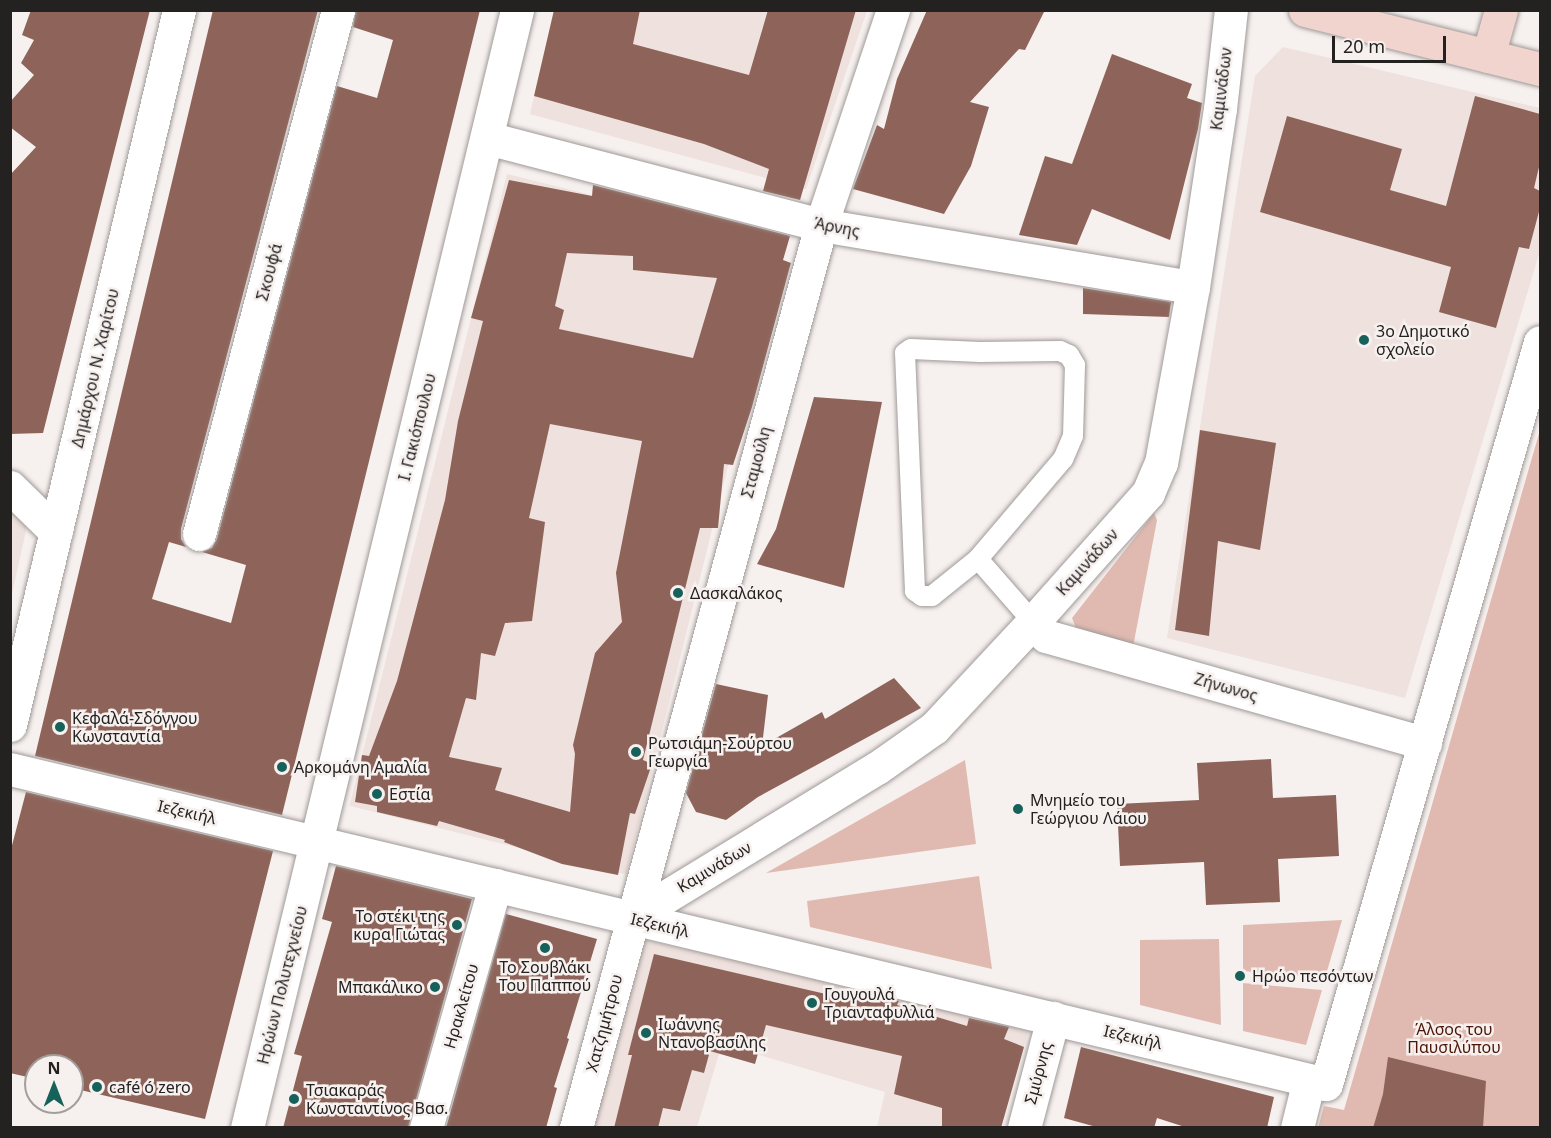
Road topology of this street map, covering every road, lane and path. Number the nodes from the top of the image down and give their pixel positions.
1 (179, 10) edge
2 (338, 10) edge
3 (518, 10) edge
4 (893, 10) edge
5 (1231, 10) edge
6 (1305, 10) edge
7 (1501, 10) edge
8 (1488, 56) junction
9 (1540, 69) edge
10 (487, 138) junction
11 (821, 225) junction
12 (1192, 287) junction
13 (1540, 342) edge
14 (10, 487) edge
15 (56, 532) junction
16 (199, 534) dead end
17 (978, 559) junction
18 (1033, 622) junction
19 (10, 725) edge
20 (1425, 743) junction
21 (10, 769) edge
22 (317, 843) junction
23 (495, 885) junction
24 (631, 918) junction
25 (1053, 1018) junction
26 (1309, 1080) junction
27 (247, 1128) edge
28 (426, 1128) edge
29 (576, 1128) edge
30 (1024, 1128) edge
31 (1297, 1128) edge

1 - 15 street, Δημάρχου Ν. Χαρίτου
2 - 16 street, Σκουφά
3 - 10 street, Ι. Γακιόπουλου
4 - 11 street, Σταμούλη
5 - 12 street, Καμινάδων
6 - 8 main road
7 - 8 main road
8 - 9 main road
10 - 11 street, Άρνης
10 - 22 street, Ι. Γακιόπουλου
11 - 12 street, Άρνης
11 - 24 street, Σταμούλη
12 - 18 street, Καμινάδων
13 - 20 street
14 - 15 street
15 - 19 street, Δημάρχου Ν. Χαρίτου
17 - 17 lane
17 - 18 lane
18 - 20 street, Ζήνωνος
18 - 24 street, Καμινάδων
20 - 26 street
21 - 22 street, Ιεζεκιήλ
22 - 23 street, Ιεζεκιήλ
22 - 27 street, Ηρώων Πολυτεχνείου
23 - 24 street, Ιεζεκιήλ
23 - 28 street, Ηρακλείτου
24 - 25 street, Ιεζεκιήλ
24 - 29 street, Χατζημήτρου
25 - 26 street, Ιεζεκιήλ
25 - 30 street, Σμύρνης
26 - 31 street

